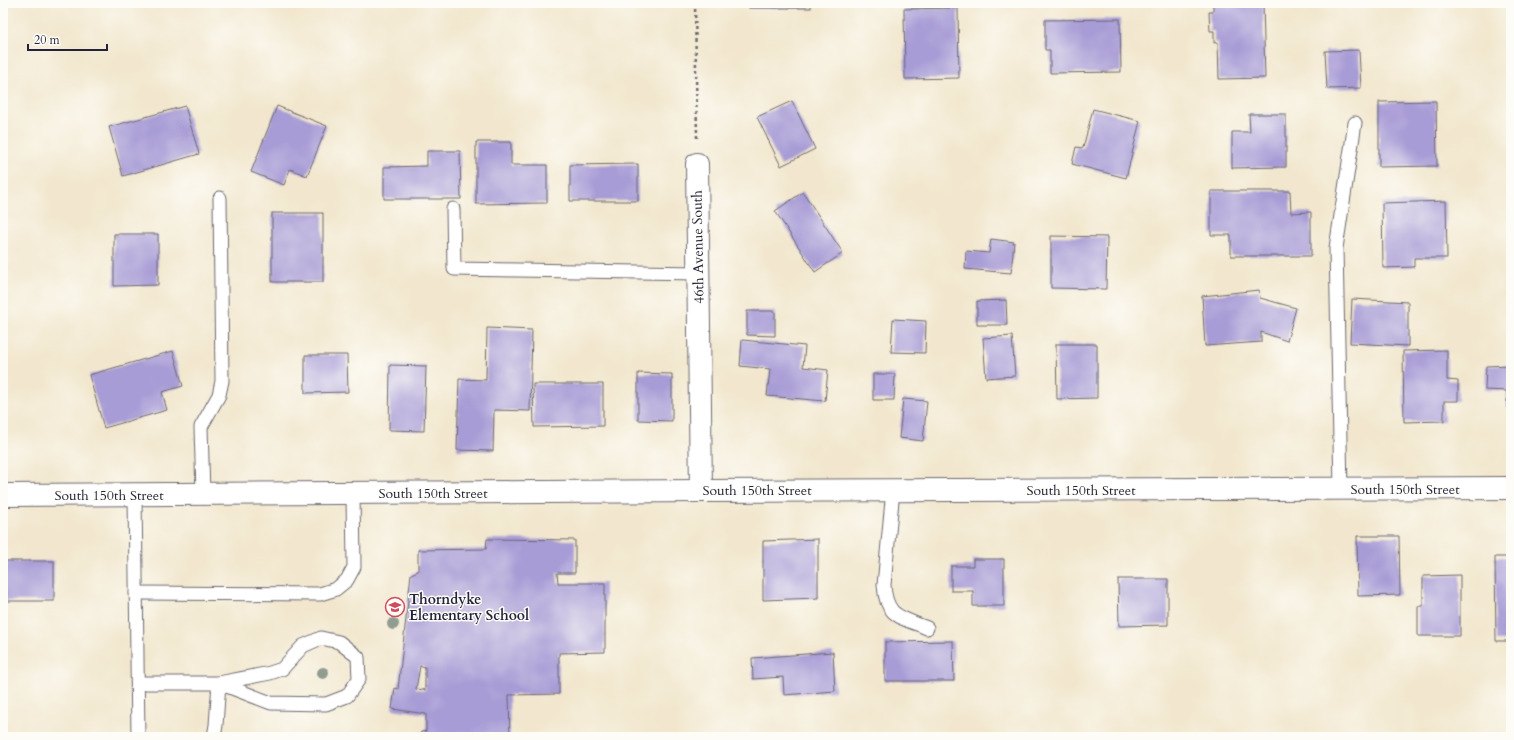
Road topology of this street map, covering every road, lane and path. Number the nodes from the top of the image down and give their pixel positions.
1 (694, 3) edge
2 (1355, 123) dead end
3 (697, 164) joint
4 (220, 198) dead end
5 (453, 209) dead end
6 (698, 273) junction
7 (1511, 488) edge
8 (1341, 489) junction
9 (893, 490) junction
10 (701, 491) junction
11 (353, 493) junction
12 (203, 494) junction
13 (3, 495) edge
14 (135, 495) junction
15 (136, 593) junction
16 (928, 628) dead end
17 (138, 683) junction
18 (219, 683) junction
19 (138, 737) edge
20 (214, 737) edge

1 - 3 path
2 - 8 lane
3 - 6 street, 46th Avenue South
4 - 12 lane
5 - 6 lane
6 - 10 street, 46th Avenue South
7 - 8 street, South 150th Street
8 - 9 street, South 150th Street
9 - 10 street, South 150th Street
9 - 16 lane
10 - 11 street, South 150th Street
11 - 12 street, South 150th Street
11 - 15 lane
12 - 14 street, South 150th Street
13 - 14 street, South 150th Street
14 - 15 lane
15 - 17 lane
17 - 18 lane
17 - 19 lane
18 - 18 lane
18 - 20 lane

